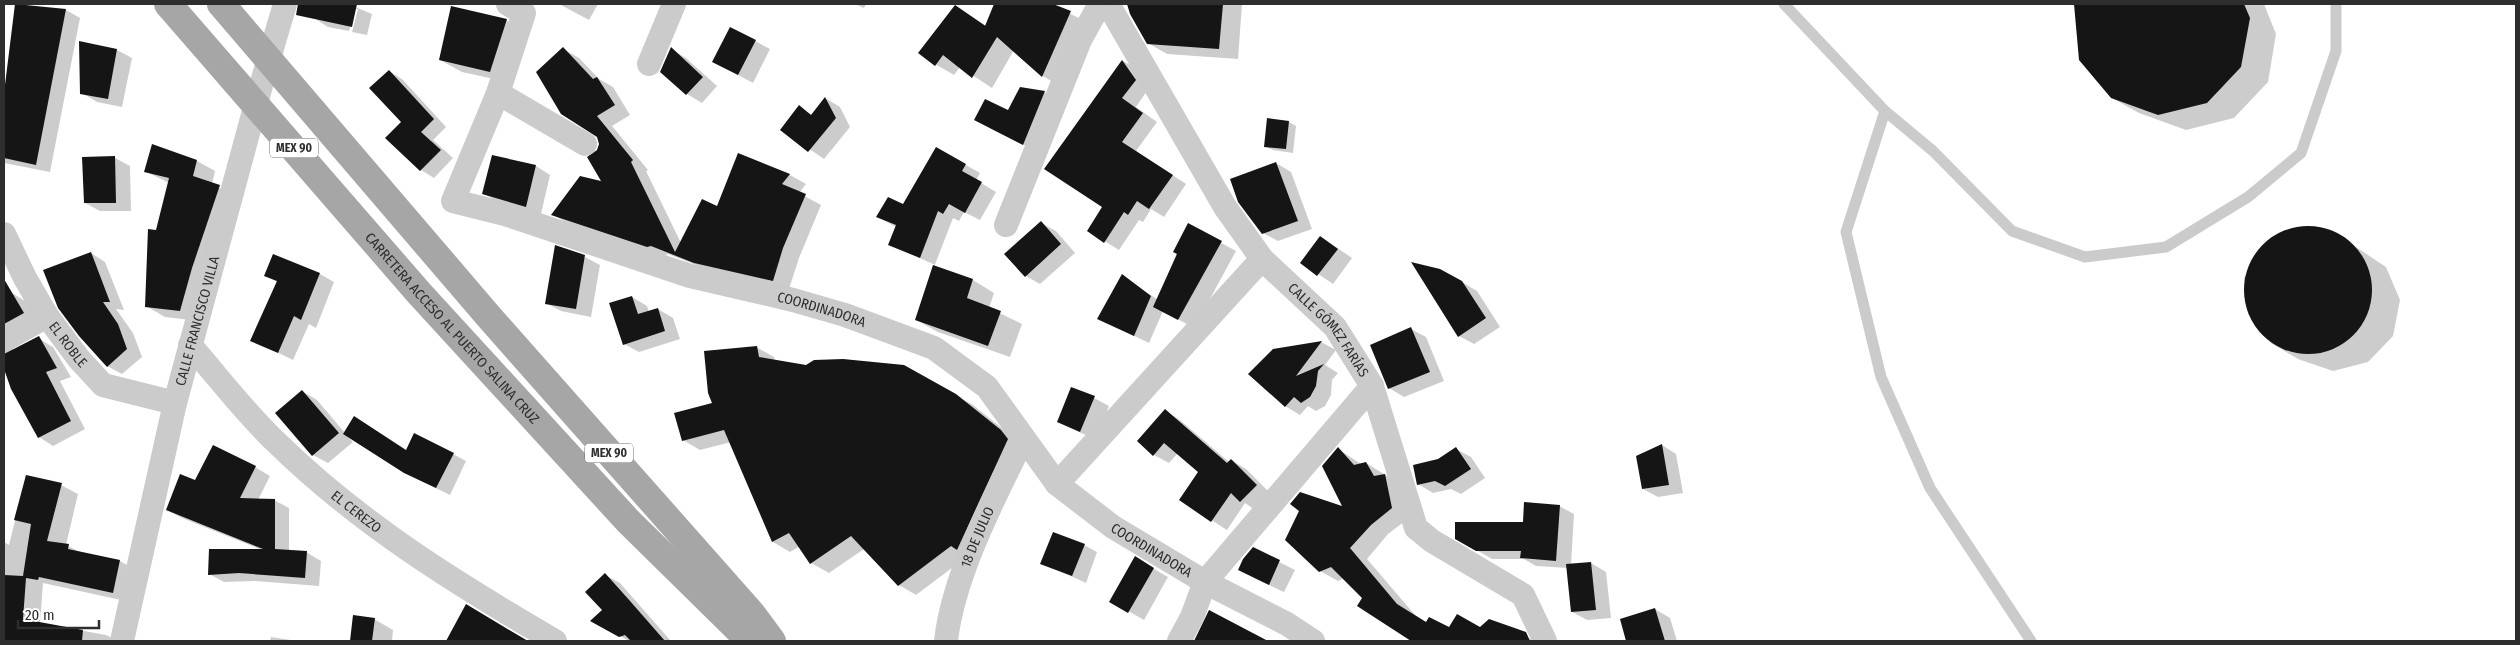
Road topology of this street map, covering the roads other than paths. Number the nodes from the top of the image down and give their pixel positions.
1 (168, 4) edge
2 (221, 4) edge
3 (285, 4) edge
4 (508, 4) edge
5 (674, 4) edge
6 (1100, 4) edge
7 (1108, 4) edge
8 (1784, 4) edge
9 (2336, 4) edge
10 (649, 64) dead end
11 (498, 92) junction
12 (1885, 111) junction
13 (585, 144) dead end
14 (1006, 225) dead end
15 (4, 234) edge
16 (1262, 259) junction
17 (47, 316) junction
18 (4, 340) edge
19 (190, 345) junction
20 (1372, 386) junction
21 (175, 403) junction
22 (1023, 439) junction
23 (1057, 484) junction
24 (1205, 582) junction
25 (122, 641) edge
26 (555, 641) edge
27 (750, 641) edge
28 (772, 641) edge
29 (946, 641) edge
30 (1179, 641) edge
31 (1313, 641) edge
32 (1545, 641) edge
33 (2031, 641) edge

1 - 27 main road, CARRETERA ACCESO AL PUERTO SALINA CRUZ / MEX 90
2 - 28 main road, MEX 90
3 - 19 street, CALLE FRANCISCO VILLA
4 - 11 street, COORDINADORA
5 - 10 street
6 - 14 street
7 - 16 street, CALLE GÓMEZ FARÍAS
8 - 12 lane
9 - 12 lane
11 - 13 street
11 - 22 street, COORDINADORA
12 - 33 lane
15 - 17 street, EL ROBLE
16 - 20 street, CALLE GÓMEZ FARÍAS
16 - 23 street
17 - 18 street
17 - 21 street, EL ROBLE
19 - 21 street, CALLE FRANCISCO VILLA
19 - 26 street, EL CEREZO
20 - 24 street
20 - 32 street, CALLE GÓMEZ FARÍAS
21 - 25 street, CALLE FRANCISCO VILLA
22 - 23 street, COORDINADORA
22 - 29 street, 18 DE JULIO
23 - 24 street, COORDINADORA
24 - 30 street
24 - 31 street, COORDINADORA

